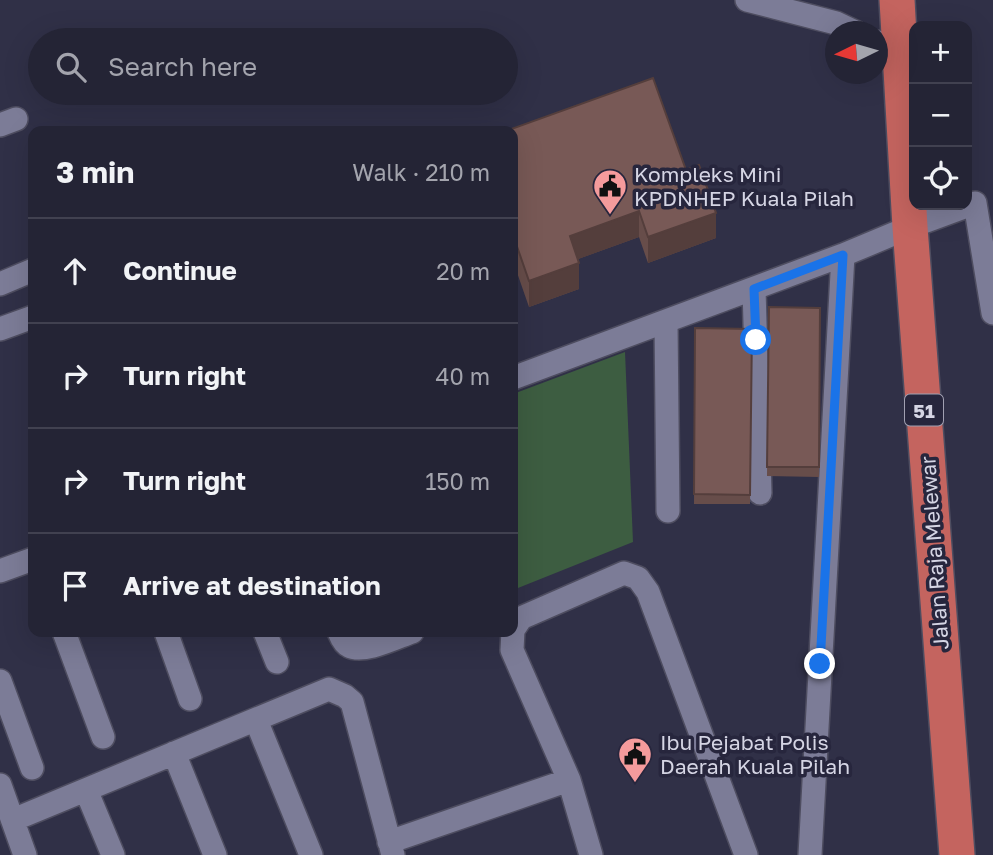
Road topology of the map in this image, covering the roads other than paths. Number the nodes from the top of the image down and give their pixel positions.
1 (747, 0) edge
2 (897, 0) edge
3 (828, 21) edge
4 (889, 47) edge
5 (984, 198) edge
6 (910, 228) junction
7 (843, 255) junction
8 (28, 272) edge
9 (0, 284) edge
10 (754, 289) junction
11 (993, 313) edge
12 (28, 319) edge
13 (666, 322) junction
14 (0, 329) edge
15 (518, 376) edge
16 (760, 493) dead end
17 (668, 511) dead end
18 (28, 561) edge
19 (0, 571) edge
20 (518, 622) edge
21 (66, 637) edge
22 (168, 637) edge
23 (267, 637) edge
24 (342, 637) edge
25 (398, 637) edge
26 (513, 637) edge
27 (277, 662) dead end
28 (0, 681) edge
29 (190, 699) dead end
30 (256, 720) junction
31 (103, 737) dead end
32 (174, 753) junction
33 (32, 768) dead end
34 (569, 780) junction
35 (0, 785) edge
36 (86, 790) junction
37 (954, 819) junction
38 (13, 820) junction
39 (391, 849) edge
40 (25, 855) edge
41 (113, 855) edge
42 (215, 855) edge
43 (311, 855) edge
44 (591, 855) edge
45 (746, 855) edge
46 (810, 855) edge
47 (938, 855) edge
48 (957, 855) edge

1 - 3 street
2 - 4 highway, Jalan Raja Melewar / 51
4 - 6 highway, Jalan Raja Melewar / 51
5 - 6 street
5 - 11 street
6 - 7 street
6 - 37 highway, Jalan Raja Melewar / 51
7 - 10 street
7 - 46 street
8 - 9 street
10 - 13 street
10 - 16 street
12 - 14 street
13 - 15 street
13 - 17 street
18 - 19 street
20 - 45 street
21 - 31 street
22 - 29 street
23 - 27 street
24 - 25 street
26 - 34 street
28 - 33 street
30 - 32 street
30 - 39 street
30 - 43 street
32 - 36 street
32 - 42 street
34 - 39 street
34 - 44 street
35 - 38 street
36 - 38 street
36 - 41 street
37 - 47 highway
37 - 48 highway, Jalan Raja Melewar / 51
38 - 40 street

